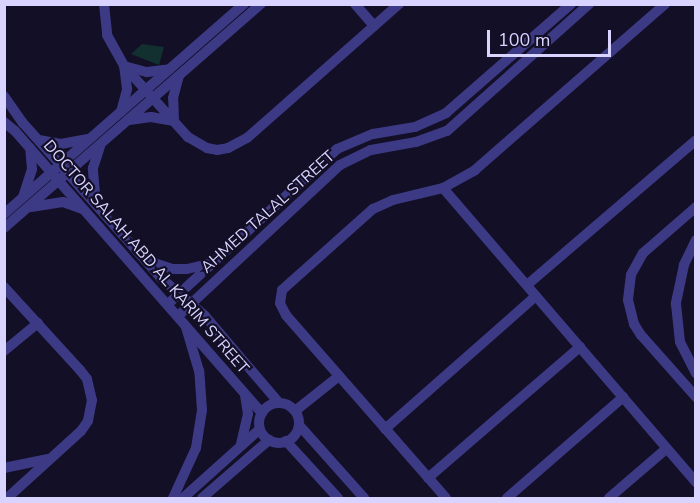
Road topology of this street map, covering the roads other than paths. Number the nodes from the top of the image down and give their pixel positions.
1 (104, 4) edge
2 (244, 4) edge
3 (261, 4) edge
4 (355, 4) edge
5 (399, 4) edge
6 (571, 4) edge
7 (589, 4) edge
8 (665, 4) edge
9 (374, 26) junction
10 (535, 35) junction
11 (544, 44) junction
12 (124, 66) junction
13 (175, 72) junction
14 (150, 94) junction
15 (4, 96) edge
16 (125, 116) junction
17 (4, 122) edge
18 (174, 122) junction
19 (97, 141) junction
20 (696, 141) edge
21 (34, 144) junction
22 (64, 169) junction
23 (56, 177) junction
24 (443, 188) junction
25 (24, 204) junction
26 (96, 205) junction
27 (696, 207) edge
28 (84, 210) junction
29 (4, 214) edge
30 (4, 228) edge
31 (696, 240) edge
32 (144, 259) junction
33 (214, 261) junction
34 (527, 285) junction
35 (4, 287) edge
36 (178, 295) junction
37 (536, 296) junction
38 (168, 304) junction
39 (191, 304) junction
40 (181, 320) junction
41 (38, 323) junction
42 (580, 347) junction
43 (4, 351) edge
44 (696, 373) edge
45 (339, 376) junction
46 (242, 390) junction
47 (623, 397) junction
48 (696, 398) edge
49 (279, 403) junction
50 (295, 411) junction
51 (262, 413) junction
52 (299, 425) junction
53 (260, 429) junction
54 (385, 429) junction
55 (269, 440) junction
56 (286, 441) junction
57 (239, 449) junction
58 (666, 449) junction
59 (53, 457) junction
60 (4, 468) edge
61 (428, 478) junction
62 (696, 482) edge
63 (7, 498) edge
64 (172, 498) edge
65 (183, 498) edge
66 (202, 498) edge
67 (338, 498) edge
68 (363, 498) edge
69 (446, 498) edge
70 (507, 498) edge
71 (609, 498) edge

1 - 12 street
2 - 13 street
3 - 13 street
4 - 9 street
5 - 9 street
6 - 10 street, AHMED TALAL STREET
7 - 11 street, AHMED TALAL STREET
8 - 24 street
9 - 18 street
10 - 11 street
10 - 33 street, AHMED TALAL STREET
11 - 39 street, AHMED TALAL STREET
12 - 13 street
12 - 14 street
12 - 16 street
13 - 14 street
13 - 18 street
14 - 16 street
14 - 18 street
15 - 21 street, DOCTOR SALAH ABD AL KARIM STREET
16 - 18 street
16 - 19 street
17 - 21 street, DOCTOR SALAH ABD AL KARIM STREET
19 - 21 street
19 - 22 street
19 - 26 street
20 - 34 street
21 - 22 street, DOCTOR SALAH ABD AL KARIM STREET
21 - 23 street, DOCTOR SALAH ABD AL KARIM STREET
21 - 25 street
22 - 23 street
22 - 26 street, DOCTOR SALAH ABD AL KARIM STREET
23 - 25 street
23 - 28 street, DOCTOR SALAH ABD AL KARIM STREET
24 - 34 street
24 - 45 street
25 - 28 street
25 - 29 street
25 - 30 street
26 - 32 street, DOCTOR SALAH ABD AL KARIM STREET
27 - 48 street
28 - 38 street, DOCTOR SALAH ABD AL KARIM STREET
31 - 44 street
32 - 33 street
32 - 36 street, DOCTOR SALAH ABD AL KARIM STREET
33 - 36 street, AHMED TALAL STREET
34 - 37 street
35 - 41 street
36 - 38 street, AHMED TALAL STREET
36 - 39 street, DOCTOR SALAH ABD AL KARIM STREET
37 - 42 street
37 - 54 street
38 - 40 street, DOCTOR SALAH ABD AL KARIM STREET
39 - 40 street, AHMED TALAL STREET
39 - 49 street, DOCTOR SALAH ABD AL KARIM STREET
40 - 46 street, DOCTOR SALAH ABD AL KARIM STREET
40 - 64 street
41 - 43 street
41 - 59 street
42 - 47 street
42 - 61 street
45 - 50 street
45 - 54 street
46 - 51 street, DOCTOR SALAH ABD AL KARIM STREET
46 - 57 street
47 - 58 street
47 - 70 street
49 - 50 street
49 - 51 street
50 - 52 street
51 - 53 street
52 - 56 street
52 - 68 street
53 - 55 street
53 - 57 street
54 - 61 street
55 - 56 street
55 - 66 street
56 - 67 street
57 - 65 street
58 - 62 street
58 - 71 street
59 - 60 street
59 - 63 street
61 - 69 street

